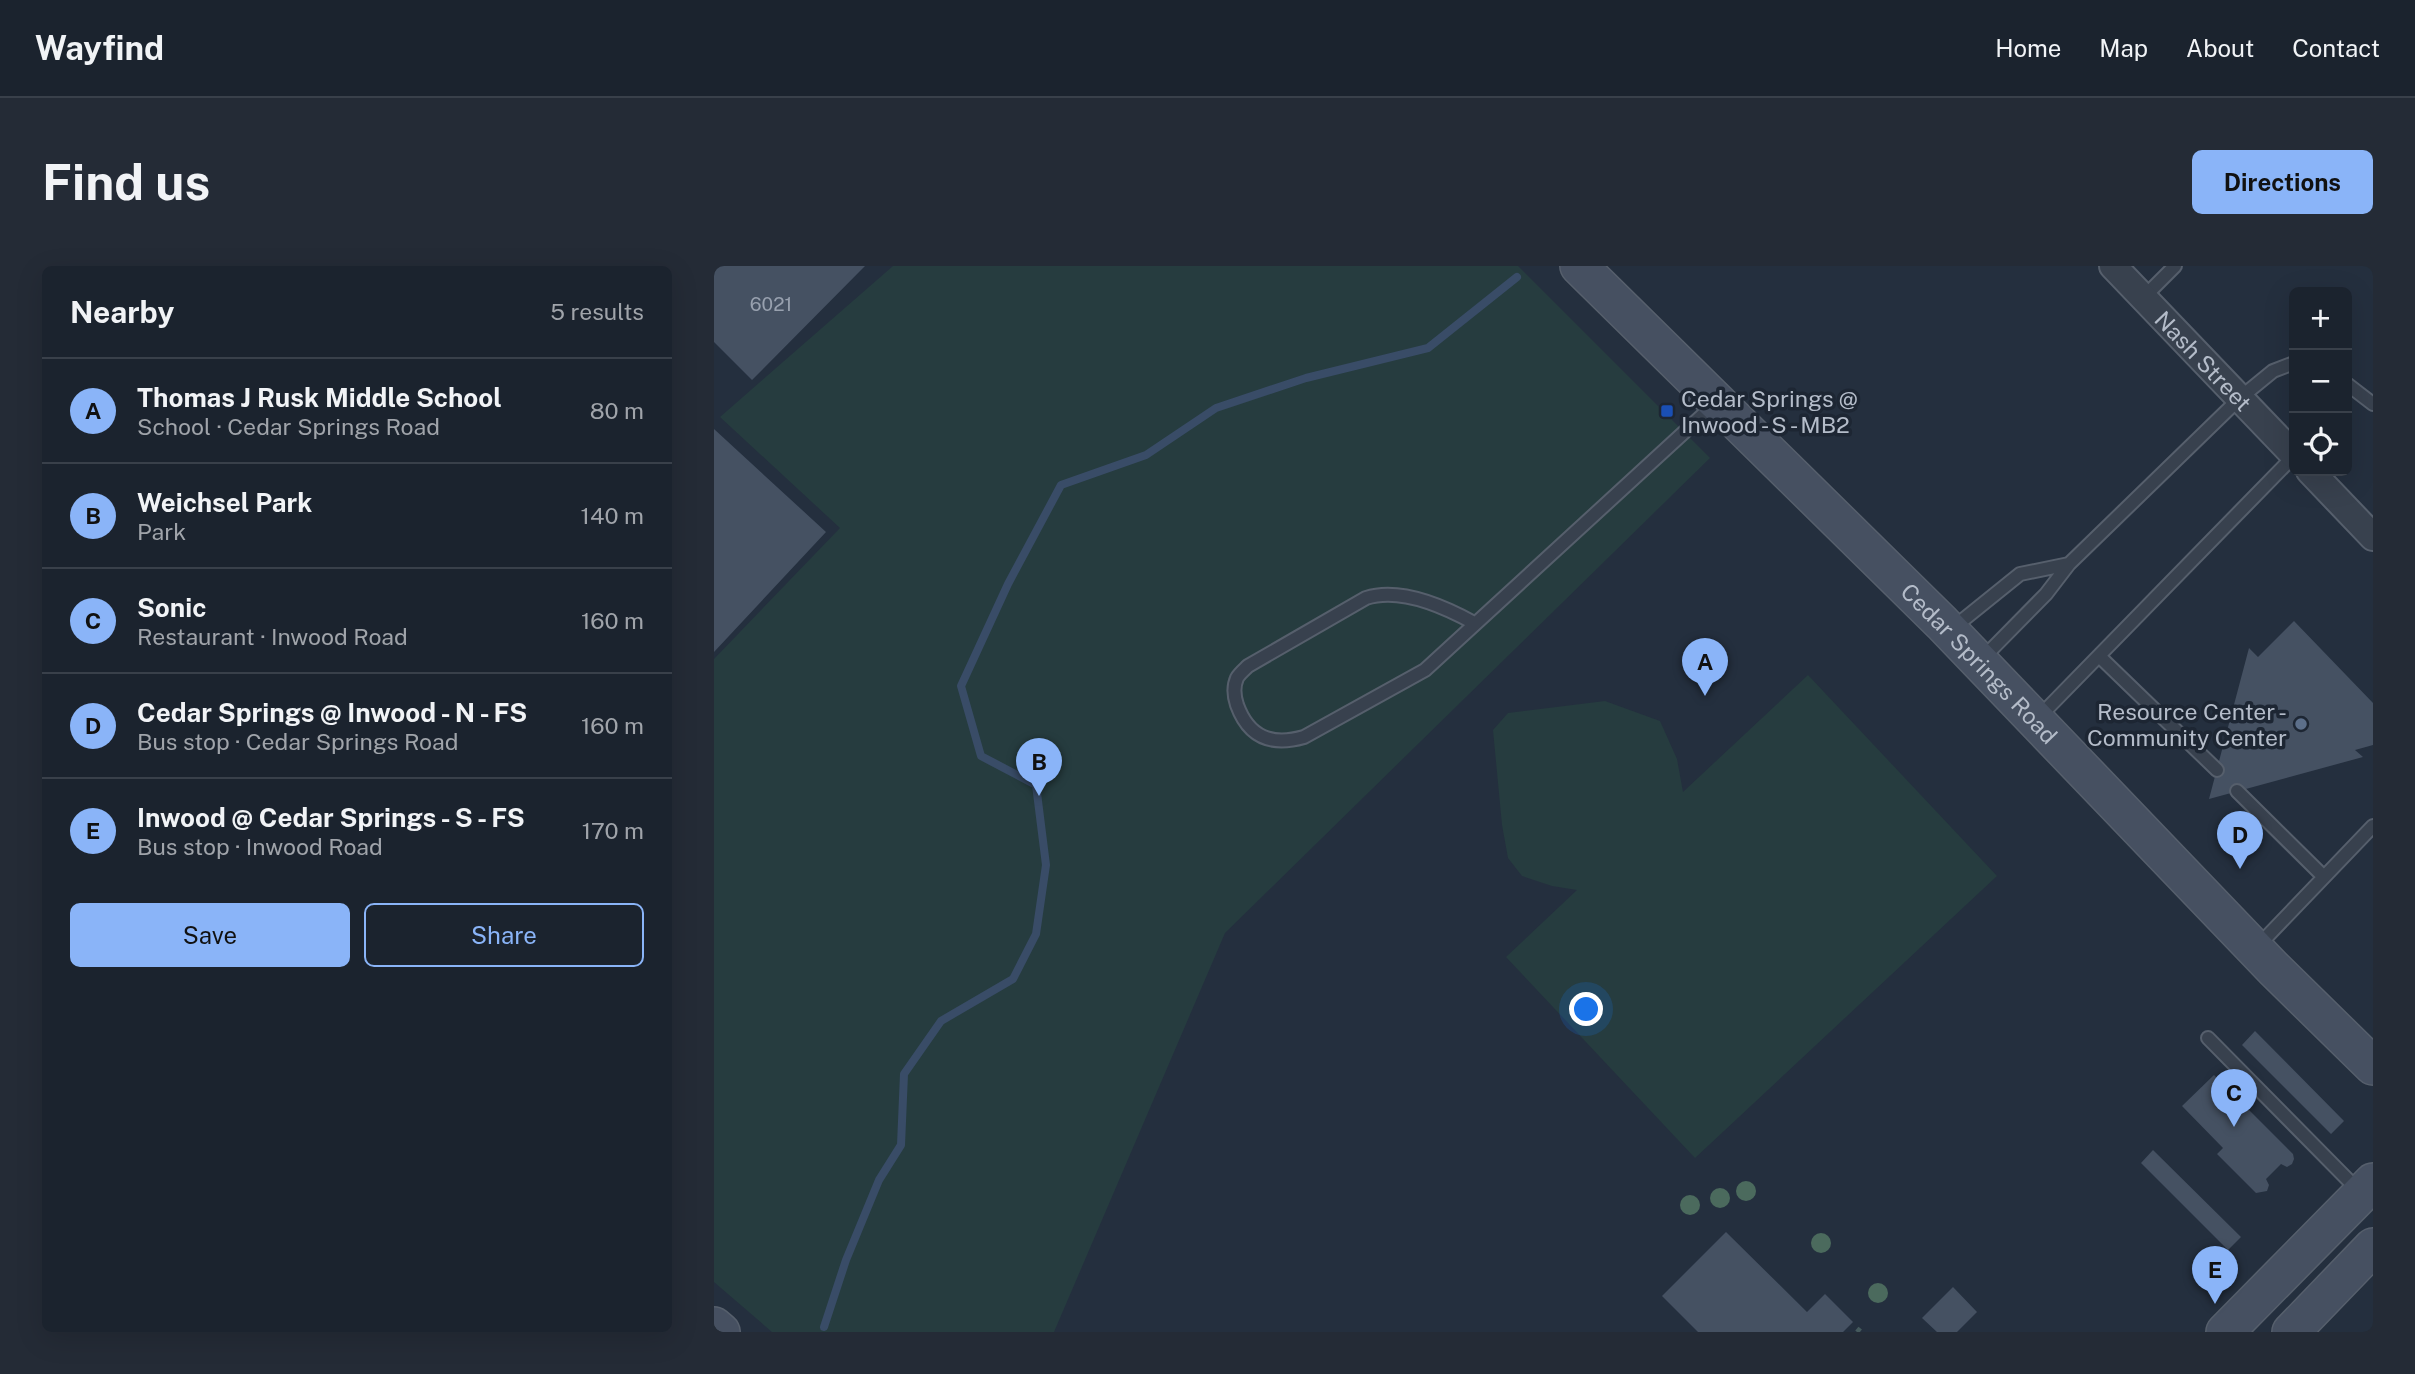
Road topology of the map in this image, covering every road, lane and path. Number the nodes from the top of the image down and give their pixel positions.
1 (1579, 266) edge
2 (2113, 266) edge
3 (2175, 266) edge
4 (2143, 298) junction
5 (2289, 365) edge
6 (2352, 388) edge
7 (2240, 398) junction
8 (1718, 402) junction
9 (2373, 404) edge
10 (2289, 450) edge
11 (2289, 460) edge
12 (2315, 476) edge
13 (2373, 537) edge
14 (2069, 564) junction
15 (1474, 623) junction
16 (1950, 631) junction
17 (2099, 656) junction
18 (1979, 662) junction
19 (2036, 720) junction
20 (2217, 770) dead end
21 (2236, 791) dead end
22 (2373, 826) edge
23 (2324, 877) junction
24 (2255, 949) junction
25 (2208, 1038) dead end
26 (2373, 1066) edge
27 (2367, 1188) edge
28 (2373, 1247) edge
29 (714, 1326) edge
30 (1862, 1326) dead end
31 (721, 1332) edge
32 (1857, 1332) edge
33 (2225, 1332) edge
34 (2291, 1332) edge

1 - 8 main road, Cedar Springs Road
2 - 4 street, Nash Street
3 - 4 lane
4 - 7 street, Nash Street
5 - 7 lane
6 - 9 lane
7 - 10 street, Nash Street
7 - 14 lane
8 - 15 lane
8 - 16 main road, Cedar Springs Road
11 - 17 lane
12 - 13 street
14 - 16 lane
14 - 18 lane
15 - 15 lane
16 - 18 main road, Cedar Springs Road
17 - 19 lane
17 - 20 lane
18 - 19 main road, Cedar Springs Road
19 - 24 main road, Cedar Springs Road
21 - 23 lane
22 - 23 lane
23 - 24 lane
24 - 26 main road, Cedar Springs Road
25 - 27 lane
27 - 33 main road
28 - 34 main road
29 - 31 main road
30 - 32 path

